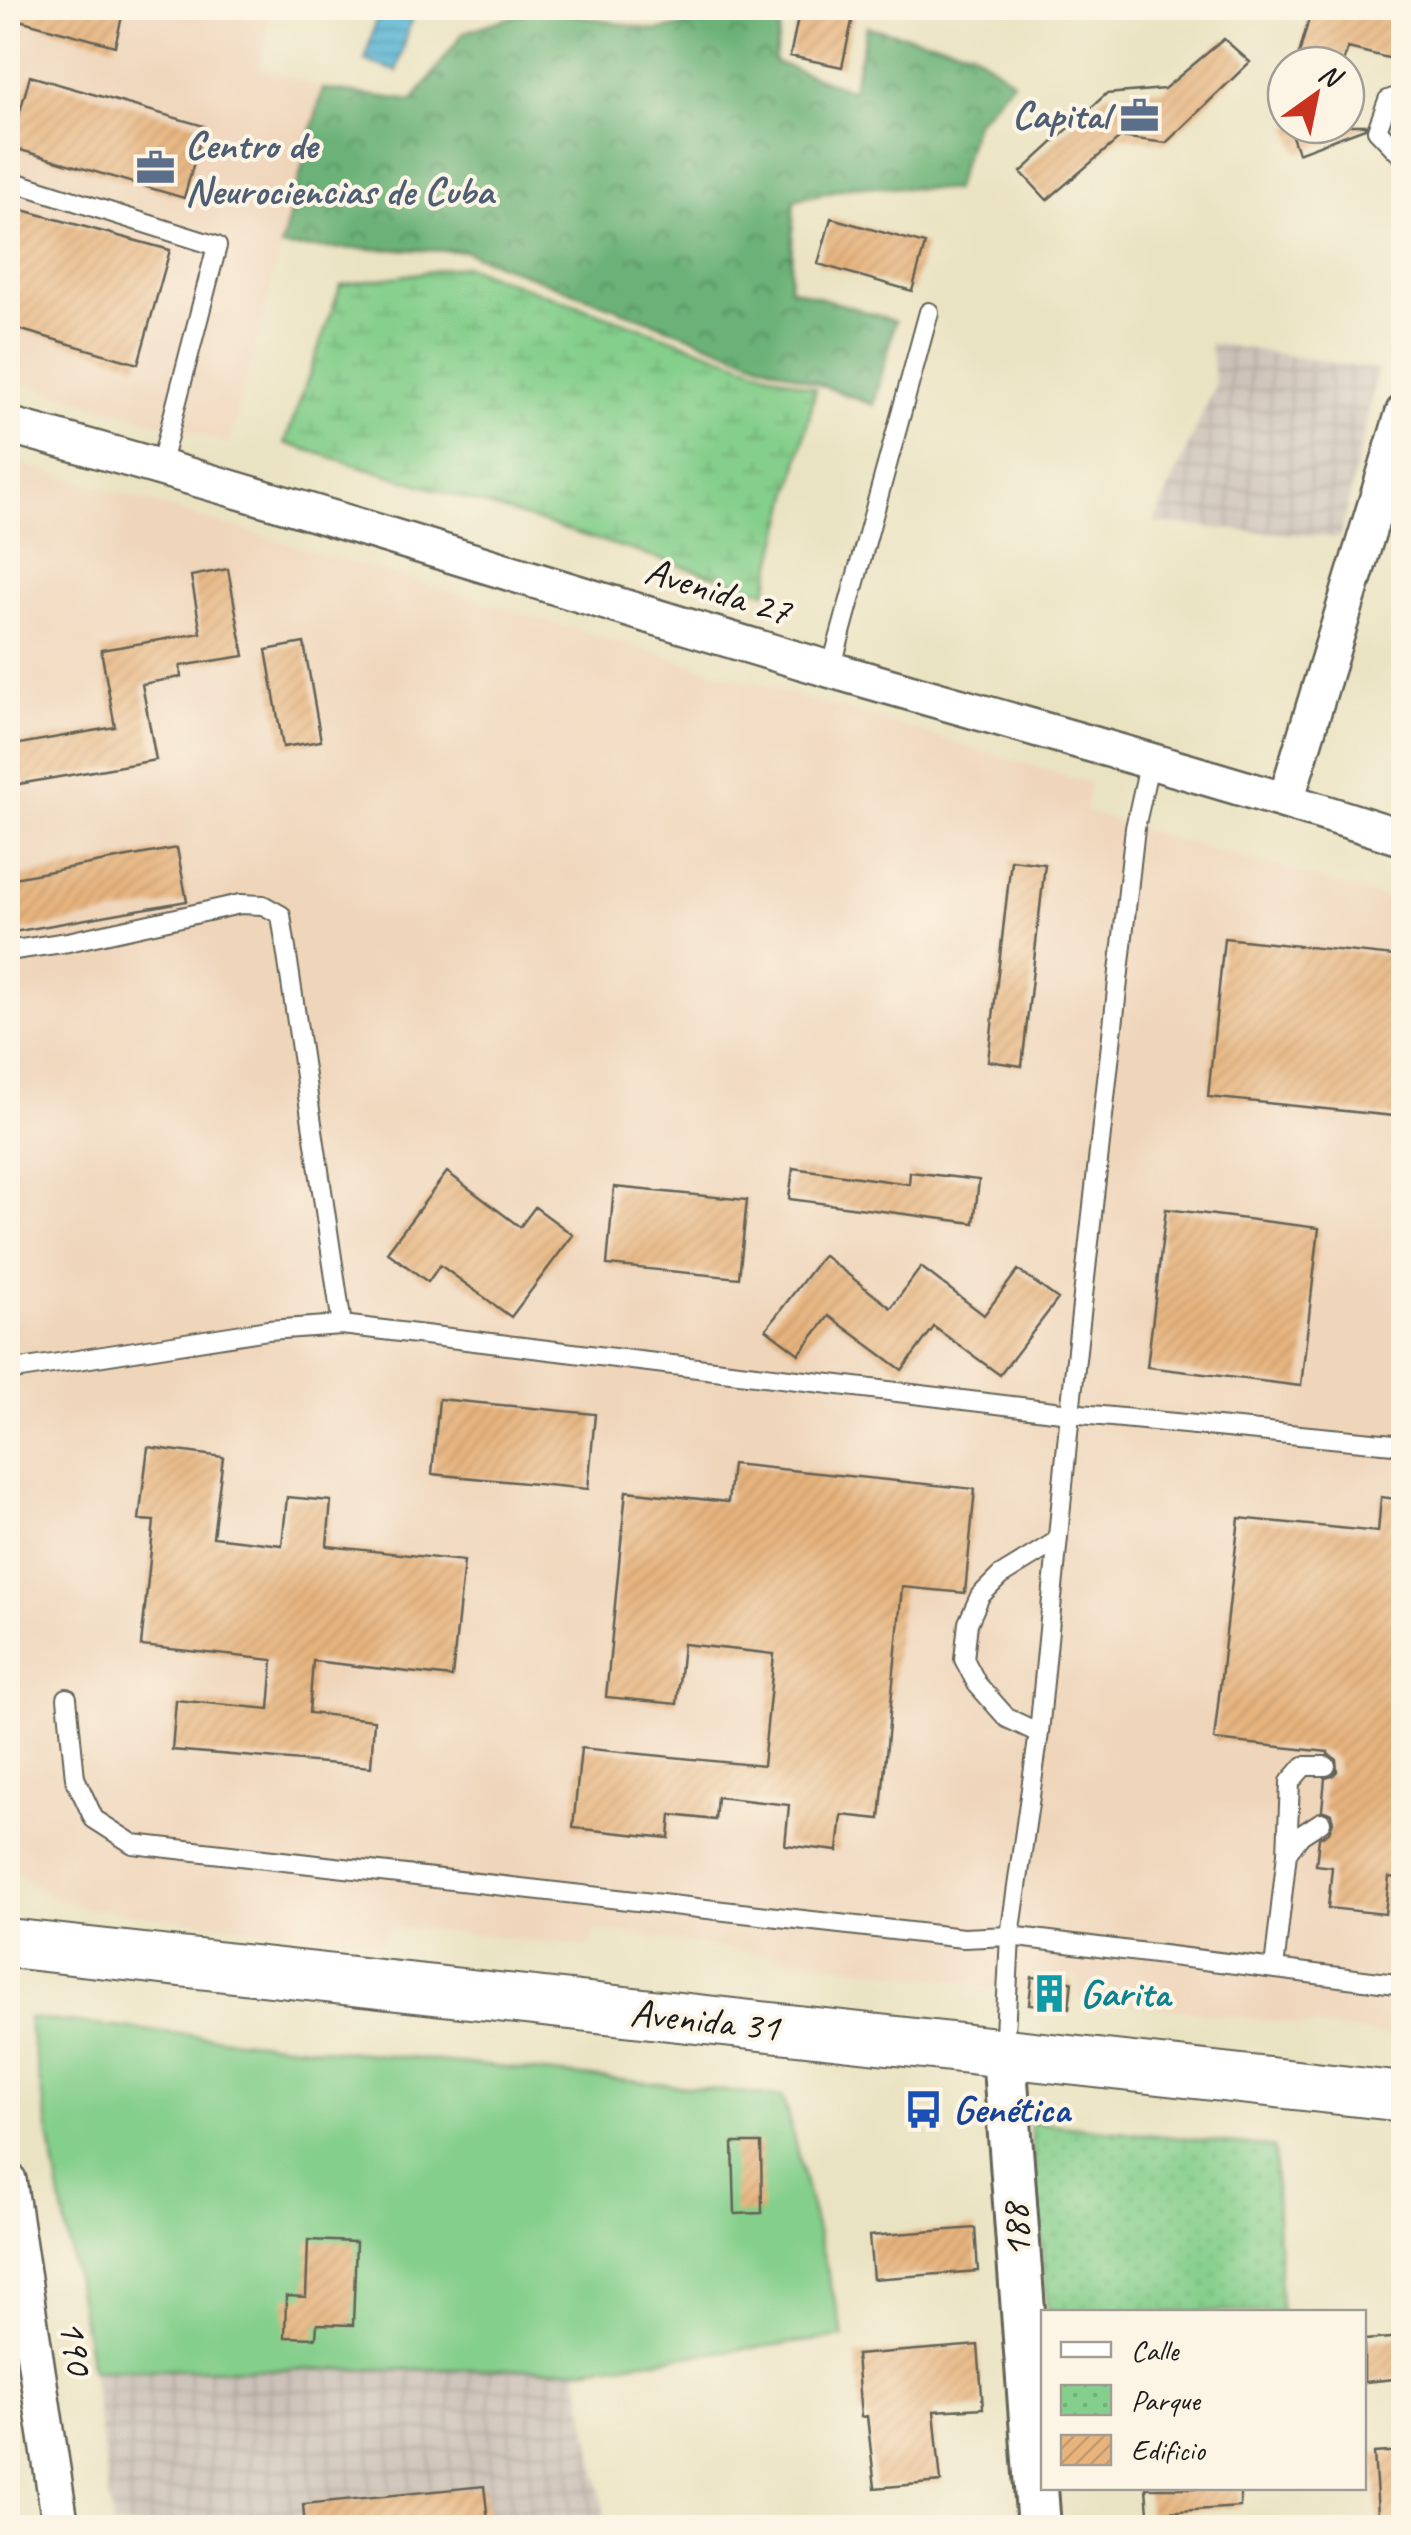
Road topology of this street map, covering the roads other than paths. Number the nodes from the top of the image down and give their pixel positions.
1 (1404, 94) edge
2 (1404, 158) edge
3 (8, 180) edge
4 (929, 312) dead end
5 (1404, 412) edge
6 (8, 426) edge
7 (160, 467) junction
8 (831, 669) junction
9 (1150, 760) junction
10 (1286, 800) junction
11 (1404, 838) edge
12 (8, 950) edge
13 (342, 1324) junction
14 (8, 1371) edge
15 (1070, 1413) junction
16 (1404, 1446) edge
17 (1057, 1540) junction
18 (67, 1698) dead end
19 (1039, 1733) junction
20 (1326, 1766) dead end
21 (1321, 1822) dead end
22 (1287, 1852) junction
23 (1010, 1936) junction
24 (8, 1943) edge
25 (1274, 1969) junction
26 (1404, 1985) edge
27 (1004, 2054) junction
28 (1404, 2097) edge
29 (8, 2180) edge
30 (61, 2528) edge
31 (1038, 2528) edge

1 - 2 lane
3 - 7 lane
4 - 8 lane
5 - 10 street
6 - 7 street, Avenida 27
7 - 8 street, Avenida 27
8 - 9 street, Avenida 27
9 - 10 street, Avenida 27
9 - 15 lane
10 - 11 street, Avenida 27
12 - 13 lane
13 - 14 lane
13 - 15 lane
15 - 16 lane
15 - 17 lane
17 - 19 lane
17 - 19 lane
18 - 23 lane
19 - 23 lane
20 - 22 lane
21 - 22 lane
22 - 25 lane
23 - 25 lane
23 - 27 lane
24 - 27 main road, Avenida 31
25 - 26 lane
27 - 28 main road, Avenida 31
27 - 31 street, 188
29 - 30 street, 190

